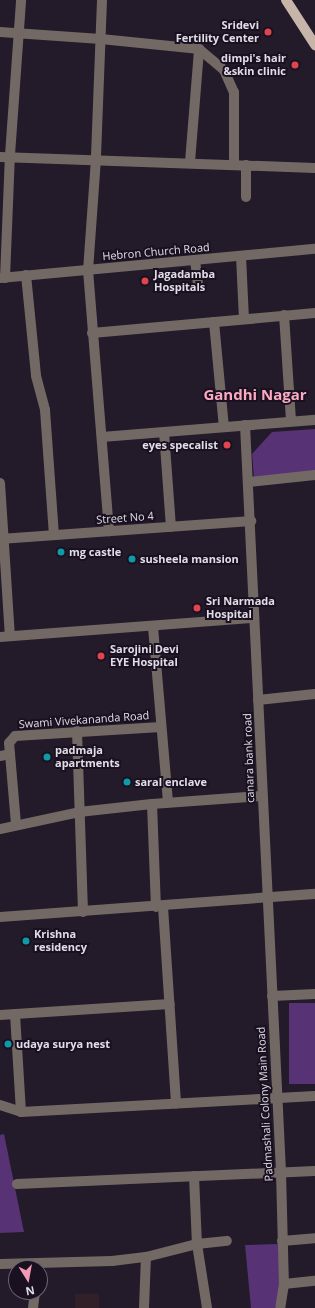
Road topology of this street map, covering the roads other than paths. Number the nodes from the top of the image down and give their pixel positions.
1 (21, 0) edge
2 (102, 0) edge
3 (286, 0) edge
4 (0, 32) edge
5 (18, 33) junction
6 (101, 39) junction
7 (315, 45) edge
8 (199, 49) junction
9 (5, 156) edge
10 (96, 159) junction
11 (190, 162) junction
12 (234, 164) junction
13 (246, 165) junction
14 (315, 168) edge
15 (246, 197) dead end
16 (315, 249) edge
17 (241, 256) junction
18 (195, 260) junction
19 (88, 270) junction
20 (26, 275) junction
21 (3, 278) edge
22 (198, 284) dead end
23 (315, 312) edge
24 (284, 316) junction
25 (244, 319) junction
26 (214, 322) junction
27 (92, 333) junction
28 (315, 420) edge
29 (291, 422) junction
30 (245, 425) junction
31 (224, 427) junction
32 (164, 432) junction
33 (102, 437) junction
34 (315, 476) edge
35 (249, 482) junction
36 (0, 484) edge
37 (251, 521) junction
38 (171, 527) junction
39 (109, 531) junction
40 (54, 535) junction
41 (2, 539) edge
42 (254, 618) junction
43 (153, 627) junction
44 (5, 637) edge
45 (315, 694) edge
46 (258, 700) junction
47 (161, 727) junction
48 (77, 731) junction
49 (5, 755) edge
50 (262, 796) junction
51 (168, 802) junction
52 (152, 804) junction
53 (79, 812) junction
54 (16, 824) junction
55 (0, 829) edge
56 (315, 894) edge
57 (267, 898) junction
58 (160, 907) junction
59 (83, 912) junction
60 (0, 917) edge
61 (315, 994) edge
62 (272, 996) junction
63 (170, 1004) junction
64 (15, 1014) junction
65 (0, 1015) edge
66 (315, 1096) edge
67 (278, 1098) junction
68 (176, 1104) junction
69 (0, 1105) edge
70 (21, 1112) junction
71 (315, 1171) edge
72 (281, 1172) junction
73 (194, 1176) junction
74 (17, 1184) dead end
75 (315, 1238) edge
76 (227, 1241) dead end
77 (282, 1241) junction
78 (197, 1244) junction
79 (146, 1257) junction
80 (48, 1265) edge
81 (315, 1281) edge
82 (284, 1284) junction
83 (144, 1308) edge
84 (207, 1308) edge
85 (280, 1308) edge

1 - 5 street
2 - 6 street
3 - 7 main road
4 - 5 street
5 - 6 street
5 - 9 street
6 - 8 street
6 - 10 street
8 - 11 street
8 - 12 street
9 - 10 street
9 - 21 street
10 - 11 street
10 - 19 street
11 - 12 street
12 - 13 street
13 - 14 street
13 - 15 street
16 - 17 street, Hebron Church Road
17 - 18 street, Hebron Church Road
17 - 25 street
18 - 19 street, Hebron Church Road
18 - 22 street
19 - 20 street, Hebron Church Road
19 - 27 street
20 - 21 street, Hebron Church Road
20 - 40 street
23 - 24 street
24 - 25 street
24 - 29 street
25 - 26 street
26 - 27 street
26 - 31 street
27 - 33 street
28 - 29 street
29 - 30 street
30 - 31 street
30 - 35 street, canara bank road
31 - 32 street
32 - 33 street
32 - 38 street
33 - 39 street
34 - 35 street
35 - 37 street, canara bank road
36 - 41 street
37 - 38 street, Street No 4
37 - 42 street, canara bank road
38 - 39 street, Street No 4
39 - 40 street, Street No 4
40 - 41 street, Street No 4
41 - 44 street
42 - 43 street
42 - 46 street, canara bank road
43 - 44 street
43 - 47 street, Swami Vivekananda Road
45 - 46 street
46 - 50 street, canara bank road
47 - 48 street, Swami Vivekananda Road
47 - 51 street, Swami Vivekananda Road
48 - 49 street, Swami Vivekananda Road
48 - 53 street
49 - 54 street
50 - 51 street
50 - 57 street, canara bank road
51 - 52 street
52 - 53 street
52 - 58 street
53 - 54 street
53 - 59 street
54 - 55 street
56 - 57 street
57 - 58 street
57 - 62 street, Padmashali Colony Main Road
58 - 59 street
58 - 63 street
59 - 60 street
61 - 62 street
62 - 67 street, Padmashali Colony Main Road
63 - 64 street
63 - 68 street
64 - 65 street
64 - 70 street
66 - 67 street
67 - 68 street
67 - 72 street, Padmashali Colony Main Road
68 - 70 street
69 - 70 street
71 - 72 street
72 - 73 street
72 - 77 street, Padmashali Colony Main Road
73 - 74 street
73 - 78 street
75 - 77 street
76 - 78 street
77 - 82 street, Padmashali Colony Main Road
78 - 79 street
78 - 84 street
79 - 80 street
79 - 83 street
81 - 82 street
82 - 85 street, Padmashali Colony Main Road

